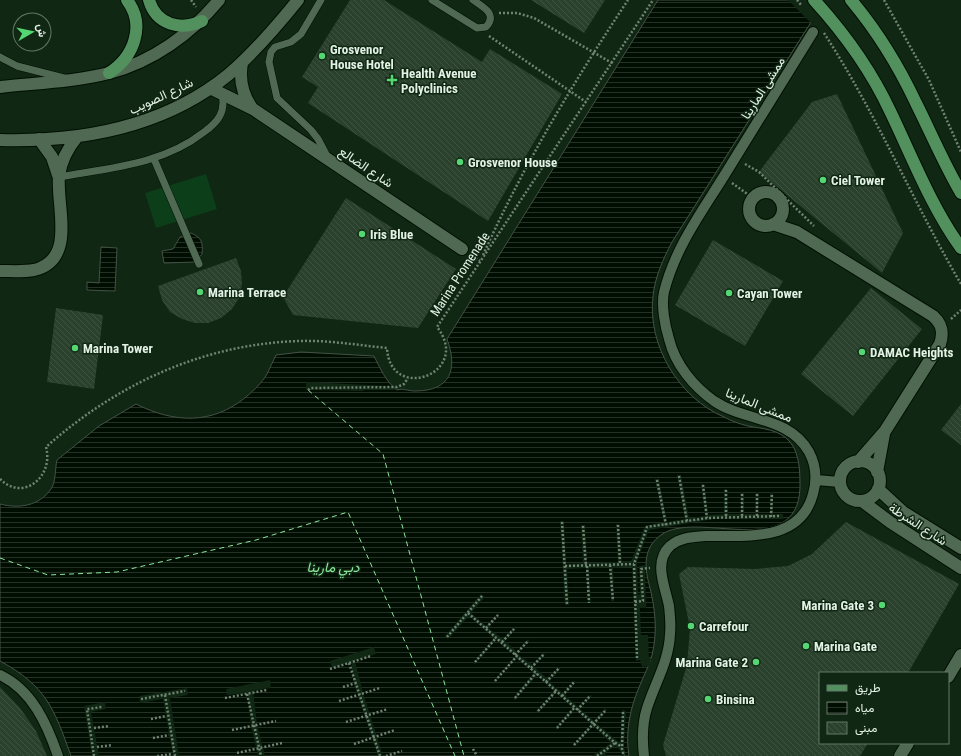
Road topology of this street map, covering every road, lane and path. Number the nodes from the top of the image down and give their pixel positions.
1 (127, 0) edge
2 (149, 0) edge
3 (219, 0) edge
4 (298, 0) edge
5 (321, 0) edge
6 (432, 0) edge
7 (473, 0) edge
8 (628, 0) edge
9 (653, 0) edge
10 (797, 0) edge
11 (814, 0) edge
12 (851, 0) edge
13 (884, 0) edge
14 (806, 11) dead end
15 (491, 14) junction
16 (202, 21) junction
17 (477, 28) junction
18 (818, 32) joint
19 (593, 52) junction
20 (0, 56) edge
21 (242, 63) junction
22 (612, 63) junction
23 (109, 73) junction
24 (71, 80) junction
25 (0, 87) edge
26 (210, 88) junction
27 (569, 90) junction
28 (222, 94) junction
29 (586, 102) junction
30 (253, 109) junction
31 (77, 137) junction
32 (39, 139) junction
33 (0, 140) edge
34 (961, 152) edge
35 (154, 159) junction
36 (329, 160) junction
37 (59, 177) junction
38 (723, 177) junction
39 (961, 193) edge
40 (753, 198) junction
41 (782, 211) junction
42 (773, 224) junction
43 (797, 232) junction
44 (961, 248) edge
45 (462, 249) dead end
46 (480, 262) junction
47 (199, 264) dead end
48 (0, 271) edge
49 (961, 284) edge
50 (408, 378) junction
51 (308, 390) dead end
52 (885, 431) junction
53 (858, 462) junction
54 (877, 472) junction
55 (679, 476) dead end
56 (0, 479) edge
57 (657, 480) dead end
58 (816, 480) junction
59 (840, 482) junction
60 (703, 485) dead end
61 (878, 489) junction
62 (726, 490) dead end
63 (757, 493) dead end
64 (772, 493) dead end
65 (742, 494) dead end
66 (862, 501) junction
67 (742, 516) dead end
68 (757, 516) dead end
69 (771, 516) dead end
70 (726, 517) dead end
71 (707, 518) dead end
72 (687, 521) dead end
73 (562, 522) dead end
74 (618, 525) dead end
75 (666, 525) dead end
76 (583, 526) dead end
77 (961, 548) edge
78 (620, 564) junction
79 (634, 564) dead end
80 (610, 565) junction
81 (565, 566) junction
82 (586, 566) junction
83 (660, 567) junction
84 (961, 568) edge
85 (482, 596) dead end
86 (612, 600) dead end
87 (635, 602) dead end
88 (589, 603) dead end
89 (567, 604) dead end
90 (468, 613) junction
91 (498, 615) dead end
92 (486, 628) junction
93 (514, 629) dead end
94 (447, 637) dead end
95 (496, 638) junction
96 (528, 641) dead end
97 (502, 642) junction
98 (544, 654) dead end
99 (516, 655) junction
100 (961, 655) edge
101 (371, 656) dead end
102 (475, 662) dead end
103 (349, 663) junction
104 (530, 668) junction
105 (560, 668) dead end
106 (330, 669) dead end
107 (536, 674) junction
108 (0, 675) edge
109 (949, 675) edge
110 (495, 681) dead end
111 (546, 682) junction
112 (574, 682) dead end
113 (356, 683) junction
114 (343, 687) dead end
115 (380, 688) dead end
116 (267, 690) dead end
117 (184, 691) dead end
118 (556, 691) junction
119 (247, 694) junction
120 (360, 694) junction
121 (165, 695) junction
122 (562, 696) junction
123 (590, 696) dead end
124 (226, 698) dead end
125 (515, 698) dead end
126 (141, 699) dead end
127 (339, 701) dead end
128 (102, 707) dead end
129 (388, 709) dead end
130 (576, 709) junction
131 (606, 710) dead end
132 (538, 711) dead end
133 (623, 712) dead end
134 (366, 715) junction
135 (166, 716) dead end
136 (151, 719) dead end
137 (276, 720) dead end
138 (346, 722) dead end
139 (593, 724) junction
140 (254, 725) junction
141 (109, 726) dead end
142 (94, 728) dead end
143 (557, 728) dead end
144 (232, 730) dead end
145 (395, 730) dead end
146 (169, 734) dead end
147 (374, 737) junction
148 (153, 738) dead end
149 (282, 743) dead end
150 (615, 743) junction
151 (354, 744) dead end
152 (907, 744) edge
153 (112, 745) dead end
154 (574, 745) dead end
155 (97, 747) dead end
156 (622, 747) junction
157 (260, 748) junction
158 (473, 749) dead end
159 (402, 751) dead end
160 (237, 753) dead end
161 (602, 754) edge
162 (174, 755) edge
163 (58, 756) edge
164 (94, 756) edge
165 (157, 756) edge
166 (261, 756) edge
167 (380, 756) edge
168 (386, 756) edge
169 (477, 756) edge
170 (597, 756) edge
171 (624, 756) edge
172 (644, 756) edge
173 (900, 756) edge

1 - 23 main road
2 - 16 main road
3 - 16 street
4 - 21 street, شارع الصويب
5 - 36 lane
6 - 17 lane
7 - 15 lane
8 - 19 path
9 - 22 path, Marina Promenade
10 - 14 path
11 - 44 main road
12 - 39 main road
13 - 34 path
15 - 17 lane
15 - 19 path
16 - 23 street
17 - 27 path
18 - 38 street, ممشى المارينا
18 - 49 path
19 - 22 path
19 - 27 path
20 - 24 lane
21 - 26 street, شارع الصويب
21 - 30 street, شارع الضالع
22 - 29 path, Marina Promenade
23 - 24 street
24 - 25 street
26 - 28 street, شارع الضالع
26 - 31 street, شارع الصويب
27 - 29 path
27 - 46 path
28 - 30 street, شارع الضالع
28 - 35 lane
29 - 46 path, Marina Promenade
30 - 36 street, شارع الضالع
31 - 32 street, شارع الصويب
31 - 37 street
32 - 33 street, شارع الصويب
32 - 37 street
35 - 37 lane
35 - 47 lane
36 - 45 street, شارع الضالع
37 - 48 street
38 - 40 path
38 - 58 street, ممشى المارينا
40 - 41 street
40 - 42 street
41 - 42 street
41 - 43 street
42 - 43 street
43 - 52 street
46 - 50 path, Marina Promenade
50 - 51 path
50 - 56 path
52 - 53 street
52 - 54 street
53 - 54 street
53 - 59 street
54 - 61 street
55 - 72 path
57 - 75 path
58 - 59 street
58 - 83 street, ممشى المارينا
59 - 66 street
60 - 71 path
61 - 66 street
61 - 77 street, شارع الشرطة
62 - 70 path
63 - 68 path
64 - 69 path
65 - 67 path
66 - 84 street, شارع الشرطة
73 - 81 path
74 - 78 path
76 - 82 path
78 - 79 path
78 - 80 path
80 - 82 path
80 - 86 path
81 - 82 path
81 - 89 path
82 - 88 path
83 - 87 path
83 - 172 street
85 - 90 path
90 - 92 path
90 - 94 path
91 - 92 path
92 - 95 path
93 - 97 path
95 - 97 path
95 - 102 path
96 - 99 path
97 - 99 path
98 - 104 path
99 - 104 path
99 - 110 path
100 - 109 street
101 - 103 path
103 - 106 path
103 - 113 path
104 - 107 path
105 - 111 path
107 - 111 path
107 - 125 path
108 - 163 street
111 - 118 path
112 - 122 path
113 - 114 path
113 - 120 path
115 - 120 path
116 - 119 path
117 - 121 path
118 - 122 path
118 - 132 path
119 - 124 path
119 - 140 path
120 - 127 path
120 - 134 path
121 - 126 path
121 - 162 path
122 - 130 path
123 - 130 path
128 - 164 path
129 - 134 path
130 - 139 path
130 - 143 path
131 - 139 path
133 - 156 path
134 - 138 path
134 - 147 path
135 - 136 path
137 - 140 path
139 - 150 path
139 - 154 path
140 - 144 path
140 - 157 path
141 - 142 path
145 - 147 path
146 - 148 path
147 - 151 path
147 - 167 path
149 - 157 path
150 - 156 path
150 - 161 path
152 - 173 street
153 - 155 path
156 - 171 path
157 - 160 path
157 - 166 path
158 - 169 path
159 - 168 path
161 - 170 path
162 - 165 path

